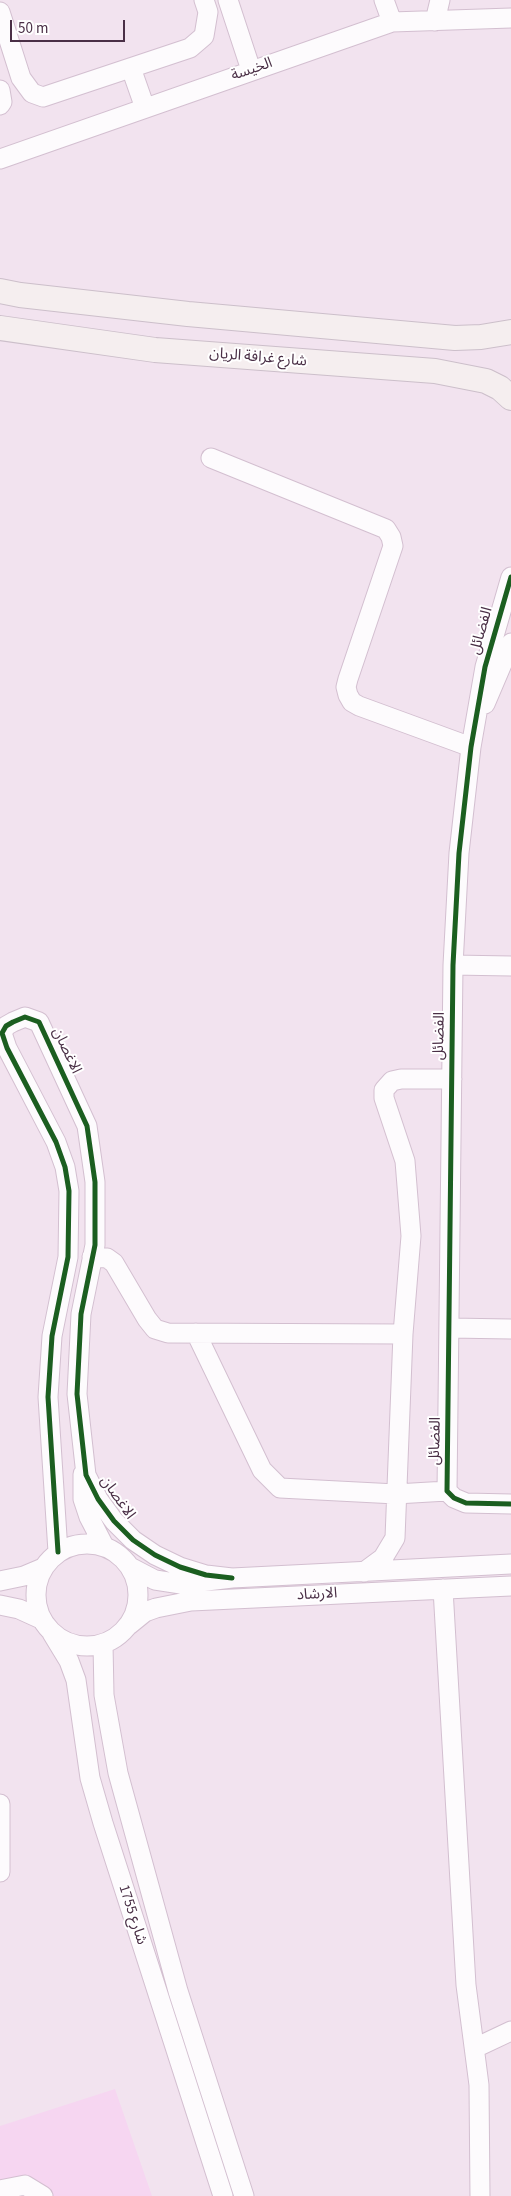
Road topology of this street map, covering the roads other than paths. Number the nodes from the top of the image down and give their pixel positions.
1 (204, 0) edge
2 (228, 0) edge
3 (384, 0) edge
4 (440, 0) edge
5 (0, 12) edge
6 (511, 18) edge
7 (435, 21) junction
8 (392, 22) junction
9 (131, 68) junction
10 (251, 70) junction
11 (0, 90) edge
12 (0, 105) edge
13 (145, 108) junction
14 (0, 159) edge
15 (0, 291) edge
16 (0, 328) edge
17 (511, 332) edge
18 (511, 398) edge
19 (211, 458) dead end
20 (511, 577) edge
21 (511, 644) edge
22 (472, 738) junction
23 (453, 965) junction
24 (511, 966) edge
25 (452, 1079) junction
26 (92, 1257) junction
27 (450, 1328) junction
28 (511, 1329) edge
29 (196, 1334) junction
30 (403, 1334) junction
31 (82, 1448) junction
32 (396, 1494) junction
33 (451, 1494) junction
34 (511, 1504) edge
35 (104, 1546) junction
36 (58, 1552) junction
37 (511, 1564) edge
38 (130, 1567) junction
39 (43, 1568) junction
40 (364, 1572) junction
41 (232, 1578) junction
42 (0, 1581) edge
43 (511, 1586) edge
44 (443, 1589) junction
45 (0, 1605) edge
46 (128, 1625) junction
47 (47, 1626) junction
48 (103, 1644) junction
49 (0, 1804) edge
50 (0, 1872) edge
51 (511, 2031) edge
52 (475, 2048) junction
53 (0, 2190) edge
54 (43, 2196) edge
55 (222, 2196) edge
56 (244, 2196) edge
57 (480, 2196) edge

1 - 9 street
2 - 10 street
3 - 8 street
4 - 7 street
5 - 9 street
6 - 7 street, الخيسة
7 - 8 street, الخيسة
8 - 10 street, الخيسة
9 - 13 street
10 - 13 street, الخيسة
11 - 12 street
13 - 14 street, الخيسة
15 - 17 main road
16 - 18 main road, شارع غرافة الريان
19 - 22 street
20 - 22 street, الفضائل
21 - 22 street, الفضائل
22 - 23 street, الفضائل
23 - 24 street
23 - 25 street, الفضائل
25 - 27 street, الفضائل
25 - 30 street
26 - 29 street
26 - 31 street, الاغصان
26 - 36 street, الاغصان
27 - 28 street
27 - 33 street, الفضائل
29 - 30 street
29 - 32 street
30 - 32 street
31 - 35 street, الاغصان
31 - 41 street, الاغصان
32 - 33 street
32 - 40 street
33 - 34 street
35 - 36 street
35 - 38 street
36 - 39 street
37 - 40 street, الارشاد
38 - 41 street, الارشاد
38 - 46 street
39 - 42 street
39 - 47 street
40 - 41 street, الارشاد
43 - 44 street, الارشاد
44 - 46 street, الارشاد
44 - 52 street
45 - 47 street
46 - 48 street
47 - 48 street
47 - 55 street, شارع 1755
48 - 56 street, شارع 1755
49 - 50 street
51 - 52 street
52 - 57 street
53 - 54 street

